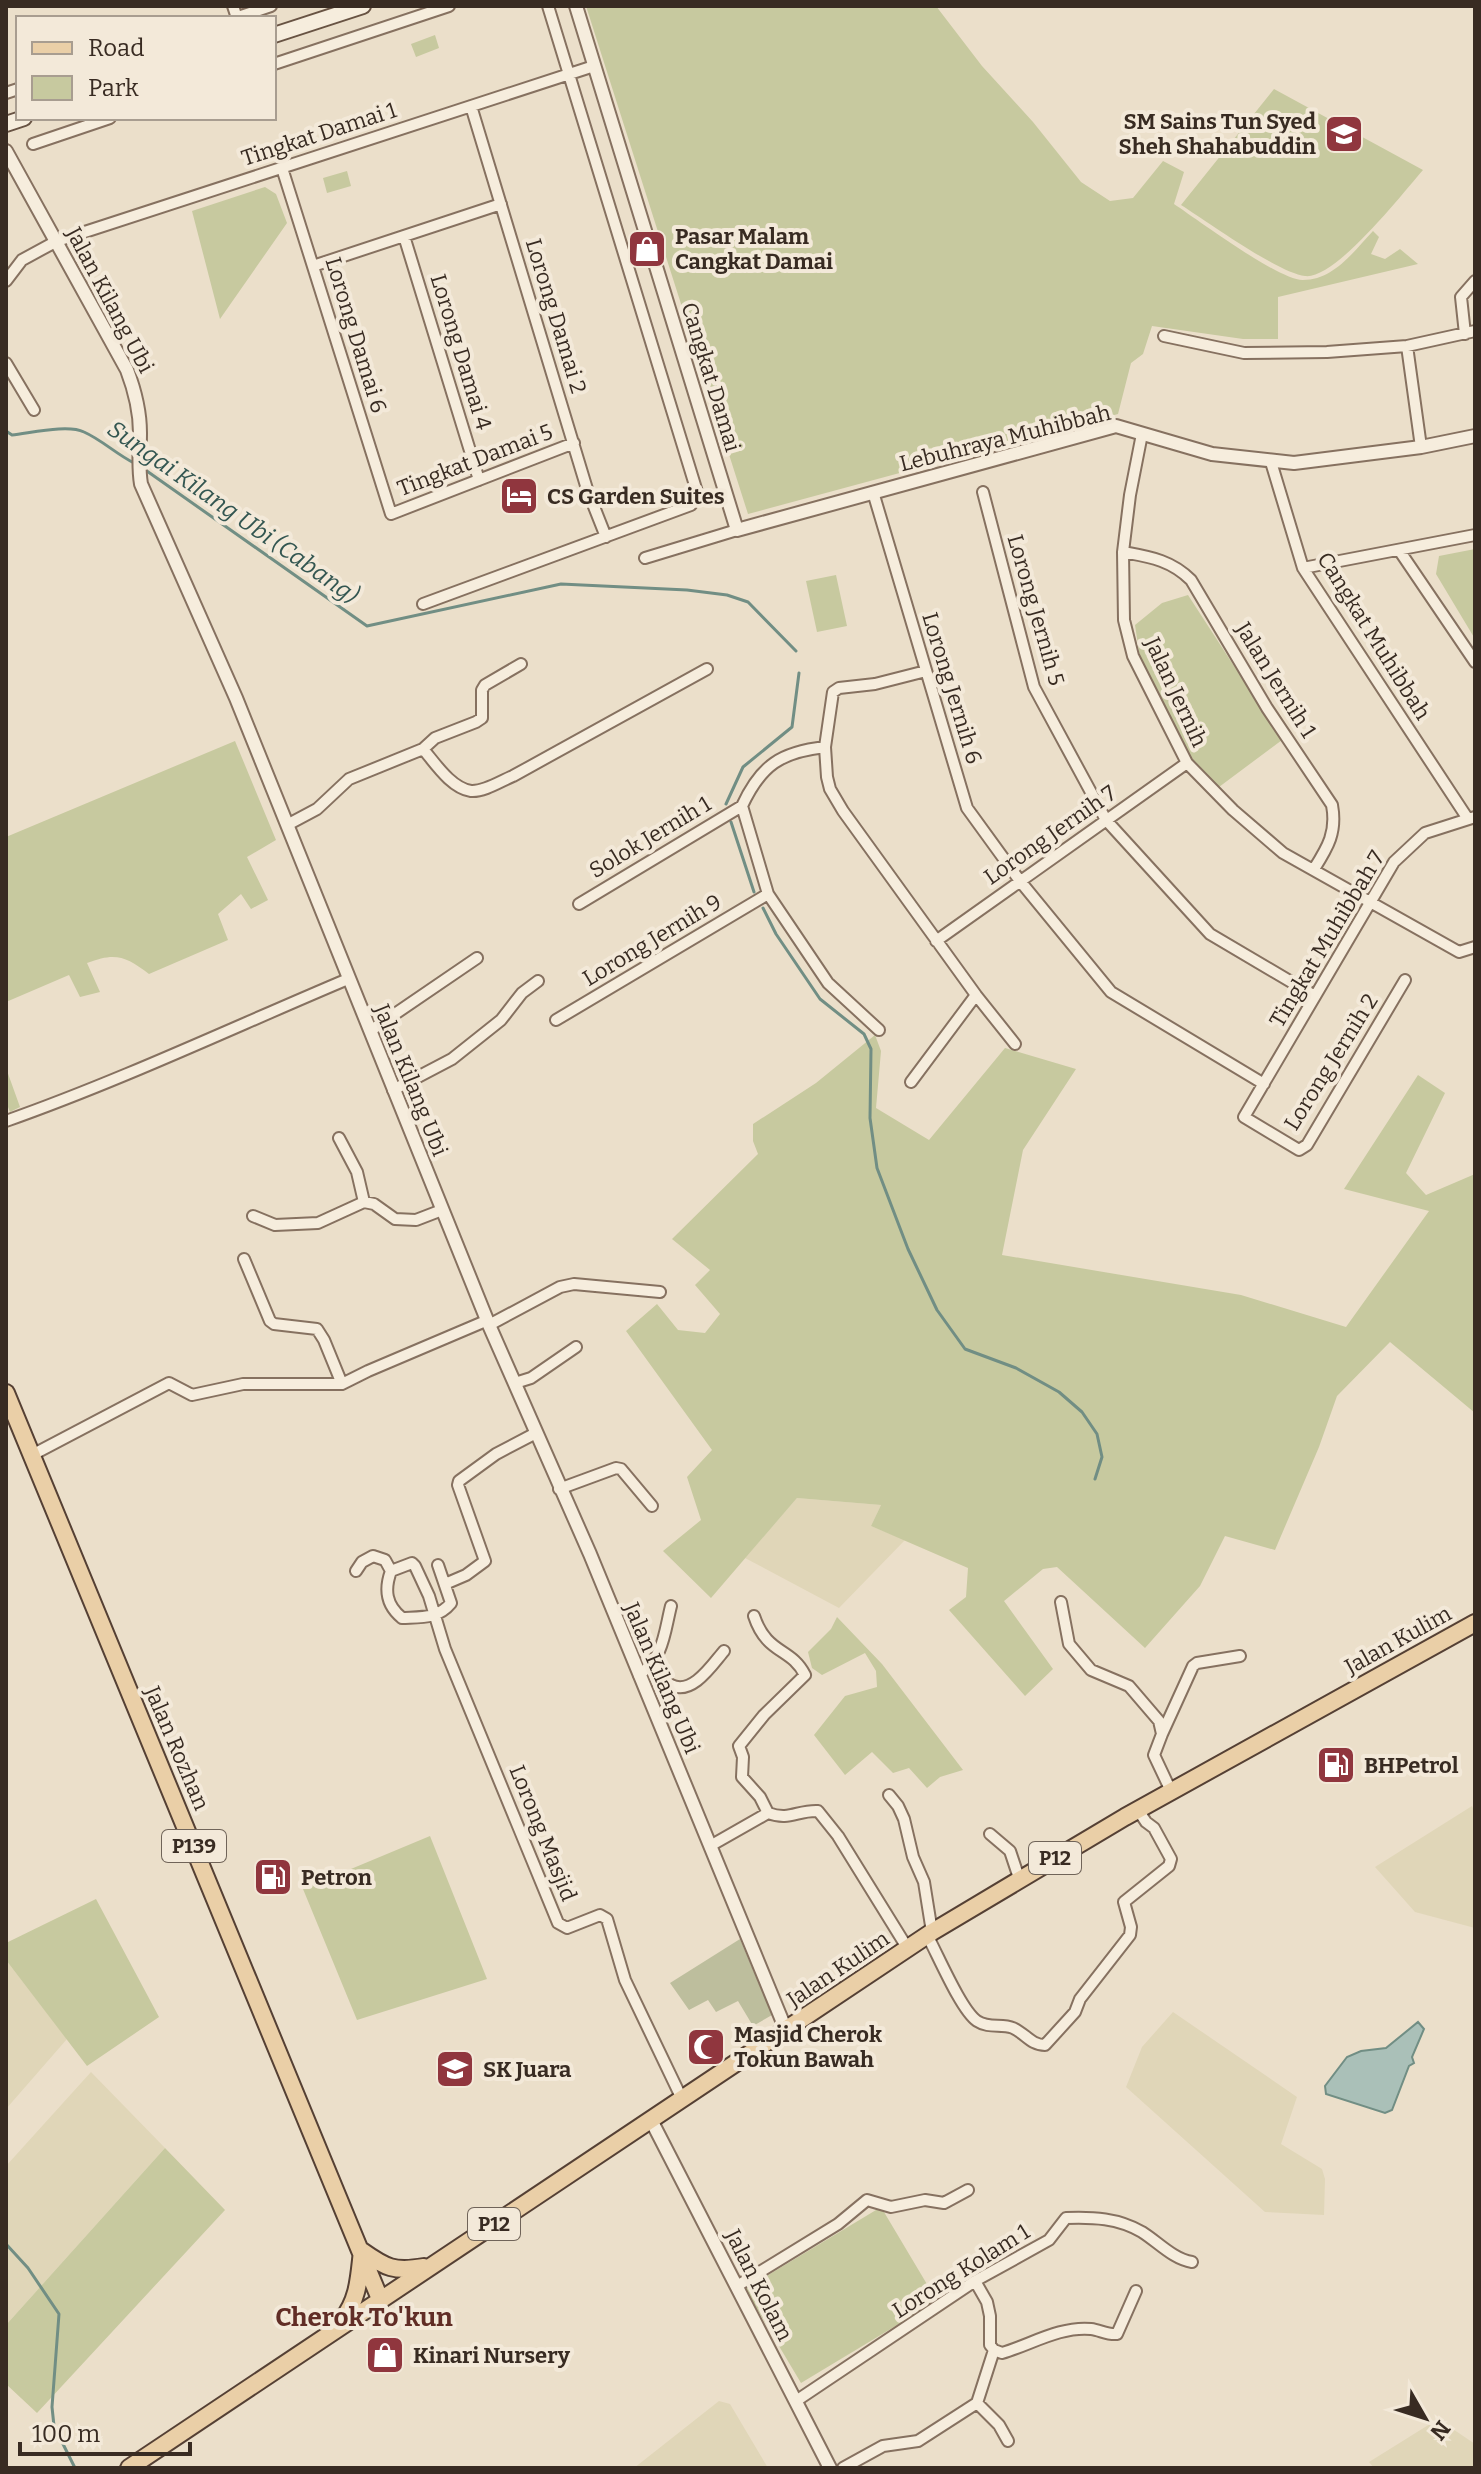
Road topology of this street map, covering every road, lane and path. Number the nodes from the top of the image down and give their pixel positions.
1 (271, 6) edge
2 (363, 6) edge
3 (449, 6) edge
4 (548, 6) edge
5 (576, 6) edge
6 (242, 16) edge
7 (276, 34) edge
8 (276, 63) edge
9 (594, 66) junction
10 (569, 74) junction
11 (471, 106) junction
12 (104, 120) edge
13 (33, 144) dead end
14 (6, 151) edge
15 (282, 168) junction
16 (501, 204) junction
17 (404, 236) junction
18 (57, 241) junction
19 (313, 266) junction
20 (6, 281) edge
21 (1475, 281) edge
22 (1470, 332) edge
23 (1164, 336) dead end
24 (1407, 346) junction
25 (6, 363) edge
26 (34, 410) dead end
27 (1142, 434) junction
28 (1475, 436) edge
29 (574, 443) junction
30 (1421, 447) junction
31 (1271, 462) junction
32 (479, 480) junction
33 (873, 492) junction
34 (983, 492) dead end
35 (391, 514) joint
36 (737, 530) junction
37 (1475, 535) edge
38 (606, 537) junction
39 (1399, 550) junction
40 (1123, 552) junction
41 (645, 558) dead end
42 (1303, 568) junction
43 (423, 604) dead end
44 (1475, 662) edge
45 (521, 664) dead end
46 (707, 669) dead end
47 (926, 671) junction
48 (825, 747) junction
49 (423, 749) junction
50 (1187, 763) junction
51 (742, 806) junction
52 (1472, 818) edge
53 (1106, 820) junction
54 (287, 825) junction
55 (1314, 869) junction
56 (1020, 881) junction
57 (768, 894) junction
58 (1371, 902) junction
59 (579, 904) dead end
60 (936, 941) junction
61 (1475, 947) edge
62 (477, 958) dead end
63 (348, 979) junction
64 (1405, 980) dead end
65 (538, 981) dead end
66 (976, 995) junction
67 (1315, 996) junction
68 (556, 1020) dead end
69 (879, 1030) dead end
70 (370, 1031) junction
71 (1015, 1044) dead end
72 (911, 1082) dead end
73 (1264, 1084) junction
74 (393, 1090) junction
75 (1244, 1117) joint
76 (6, 1121) edge
77 (339, 1138) dead end
78 (364, 1202) junction
79 (442, 1210) junction
80 (253, 1216) dead end
81 (244, 1259) dead end
82 (660, 1292) dead end
83 (489, 1322) junction
84 (576, 1347) dead end
85 (515, 1383) junction
86 (342, 1384) junction
87 (6, 1393) edge
88 (536, 1433) junction
89 (32, 1455) junction
90 (559, 1489) junction
91 (652, 1506) dead end
92 (438, 1565) dead end
93 (356, 1571) dead end
94 (391, 1571) junction
95 (445, 1584) junction
96 (1061, 1602) dead end
97 (671, 1606) dead end
98 (434, 1616) junction
99 (754, 1616) dead end
100 (1475, 1623) edge
101 (724, 1651) dead end
102 (1240, 1656) dead end
103 (651, 1666) junction
104 (639, 1675) junction
105 (1162, 1734) junction
106 (1171, 1791) junction
107 (889, 1795) dead end
108 (1138, 1810) junction
109 (768, 1813) junction
110 (990, 1834) dead end
111 (710, 1846) junction
112 (1019, 1878) junction
113 (930, 1934) junction
114 (908, 1949) junction
115 (786, 2030) junction
116 (682, 2099) junction
117 (651, 2120) junction
118 (968, 2190) dead end
119 (362, 2251) junction
120 (1192, 2262) dead end
121 (429, 2266) junction
122 (975, 2281) junction
123 (737, 2286) junction
124 (1136, 2291) dead end
125 (380, 2299) junction
126 (336, 2327) junction
127 (994, 2350) junction
128 (796, 2401) junction
129 (977, 2403) junction
130 (1008, 2441) dead end
131 (129, 2468) edge
132 (830, 2468) edge
133 (843, 2468) edge

1 - 6 street
2 - 7 main road
3 - 8 street
4 - 10 street
5 - 9 street, Cangkat Damai
9 - 10 street, Tingkat Damai 1
9 - 36 street, Cangkat Damai
10 - 11 street, Tingkat Damai 1
10 - 38 street
11 - 15 street, Tingkat Damai 1
11 - 16 street, Lorong Damai 2
12 - 13 street
14 - 18 street, Jalan Kilang Ubi
15 - 18 street, Tingkat Damai 1
15 - 19 street, Lorong Damai 6
16 - 17 street
16 - 29 street, Lorong Damai 2
17 - 19 street
17 - 32 street, Lorong Damai 4
18 - 20 street, Tingkat Damai 1
18 - 54 street, Jalan Kilang Ubi
19 - 35 street, Lorong Damai 6
21 - 22 street
22 - 24 street
23 - 24 street
24 - 30 street
25 - 26 street
27 - 31 street, Lebuhraya Muhibbah
27 - 33 street, Lebuhraya Muhibbah
27 - 40 street, Jalan Jernih
28 - 30 street, Lebuhraya Muhibbah
29 - 32 street, Tingkat Damai 5
29 - 38 street, Lorong Damai 2
30 - 31 street, Lebuhraya Muhibbah
31 - 42 street, Cangkat Muhibbah
32 - 35 street, Tingkat Damai 5
33 - 36 street, Lebuhraya Muhibbah
33 - 47 street, Lorong Jernih 6
34 - 53 street, Lorong Jernih 5
36 - 41 street, Lebuhraya Muhibbah
37 - 39 street
38 - 43 street
39 - 42 street
39 - 44 street
40 - 50 street, Jalan Jernih
40 - 55 street, Jalan Jernih 1
42 - 52 street, Cangkat Muhibbah
45 - 49 street
46 - 49 street
47 - 48 street
47 - 56 street, Lorong Jernih 6
48 - 51 street
48 - 60 street
49 - 54 street
50 - 53 street, Lorong Jernih 7
50 - 55 street, Jalan Jernih
51 - 57 street
51 - 59 street, Solok Jernih 1
52 - 58 street, Tingkat Muhibbah 7
53 - 56 street, Lorong Jernih 7
53 - 67 street, Lorong Jernih 5
54 - 63 street, Jalan Kilang Ubi
55 - 58 street, Jalan Jernih
56 - 60 street, Lorong Jernih 7
56 - 73 street, Lorong Jernih 6
57 - 68 street, Lorong Jernih 9
57 - 69 street
58 - 61 street, Jalan Jernih
58 - 67 street, Tingkat Muhibbah 7
60 - 66 street
62 - 70 street
63 - 70 street, Jalan Kilang Ubi
63 - 76 street
64 - 75 street, Lorong Jernih 2
65 - 74 street
66 - 71 street
66 - 72 street
67 - 73 street, Tingkat Muhibbah 7
70 - 74 street, Jalan Kilang Ubi
73 - 75 street, Tingkat Muhibbah 7
74 - 79 street, Jalan Kilang Ubi
77 - 78 street
78 - 79 street
78 - 80 street
79 - 83 street, Jalan Kilang Ubi
81 - 86 street
82 - 83 street
83 - 85 street, Jalan Kilang Ubi
83 - 86 street
84 - 85 street
85 - 88 street, Jalan Kilang Ubi
86 - 89 street
87 - 89 main road, Jalan Rozhan / P139
88 - 90 street, Jalan Kilang Ubi
88 - 95 street
89 - 119 main road, Jalan Rozhan / P139
90 - 91 street
90 - 104 street, Jalan Kilang Ubi
92 - 95 street
93 - 94 street
94 - 98 street
94 - 98 street
95 - 98 street
96 - 105 street
97 - 103 street
98 - 116 street, Lorong Masjid
99 - 109 street
100 - 106 main road, Jalan Kulim / P12
101 - 103 street
102 - 105 street
103 - 104 street
104 - 111 street, Jalan Kilang Ubi
105 - 106 street
106 - 108 main road, Jalan Kulim / P12
107 - 113 street
108 - 112 main road, Jalan Kulim / P12
108 - 113 street
109 - 111 street
109 - 114 street
110 - 112 street
111 - 115 street, Jalan Kilang Ubi
112 - 113 main road, Jalan Kulim / P12
113 - 114 main road, Jalan Kulim / P12
114 - 115 main road, Jalan Kulim / P12
115 - 116 main road, Jalan Kulim / P12
116 - 117 main road, Jalan Kulim / P12
117 - 121 main road, Jalan Kulim / P12
117 - 123 street, Jalan Kolam
118 - 123 street
119 - 121 main road
119 - 125 main road, Jalan Rozhan / P139
119 - 126 main road
120 - 122 street, Lorong Kolam 1
121 - 125 main road, Jalan Kulim / P12
122 - 127 street
122 - 128 street, Lorong Kolam 1
123 - 128 street, Jalan Kolam
124 - 127 street
125 - 126 main road, Jalan Kulim / P12
126 - 131 main road, Jalan Kulim / P12
127 - 129 street
128 - 132 street, Jalan Kolam
129 - 130 street
129 - 133 street

